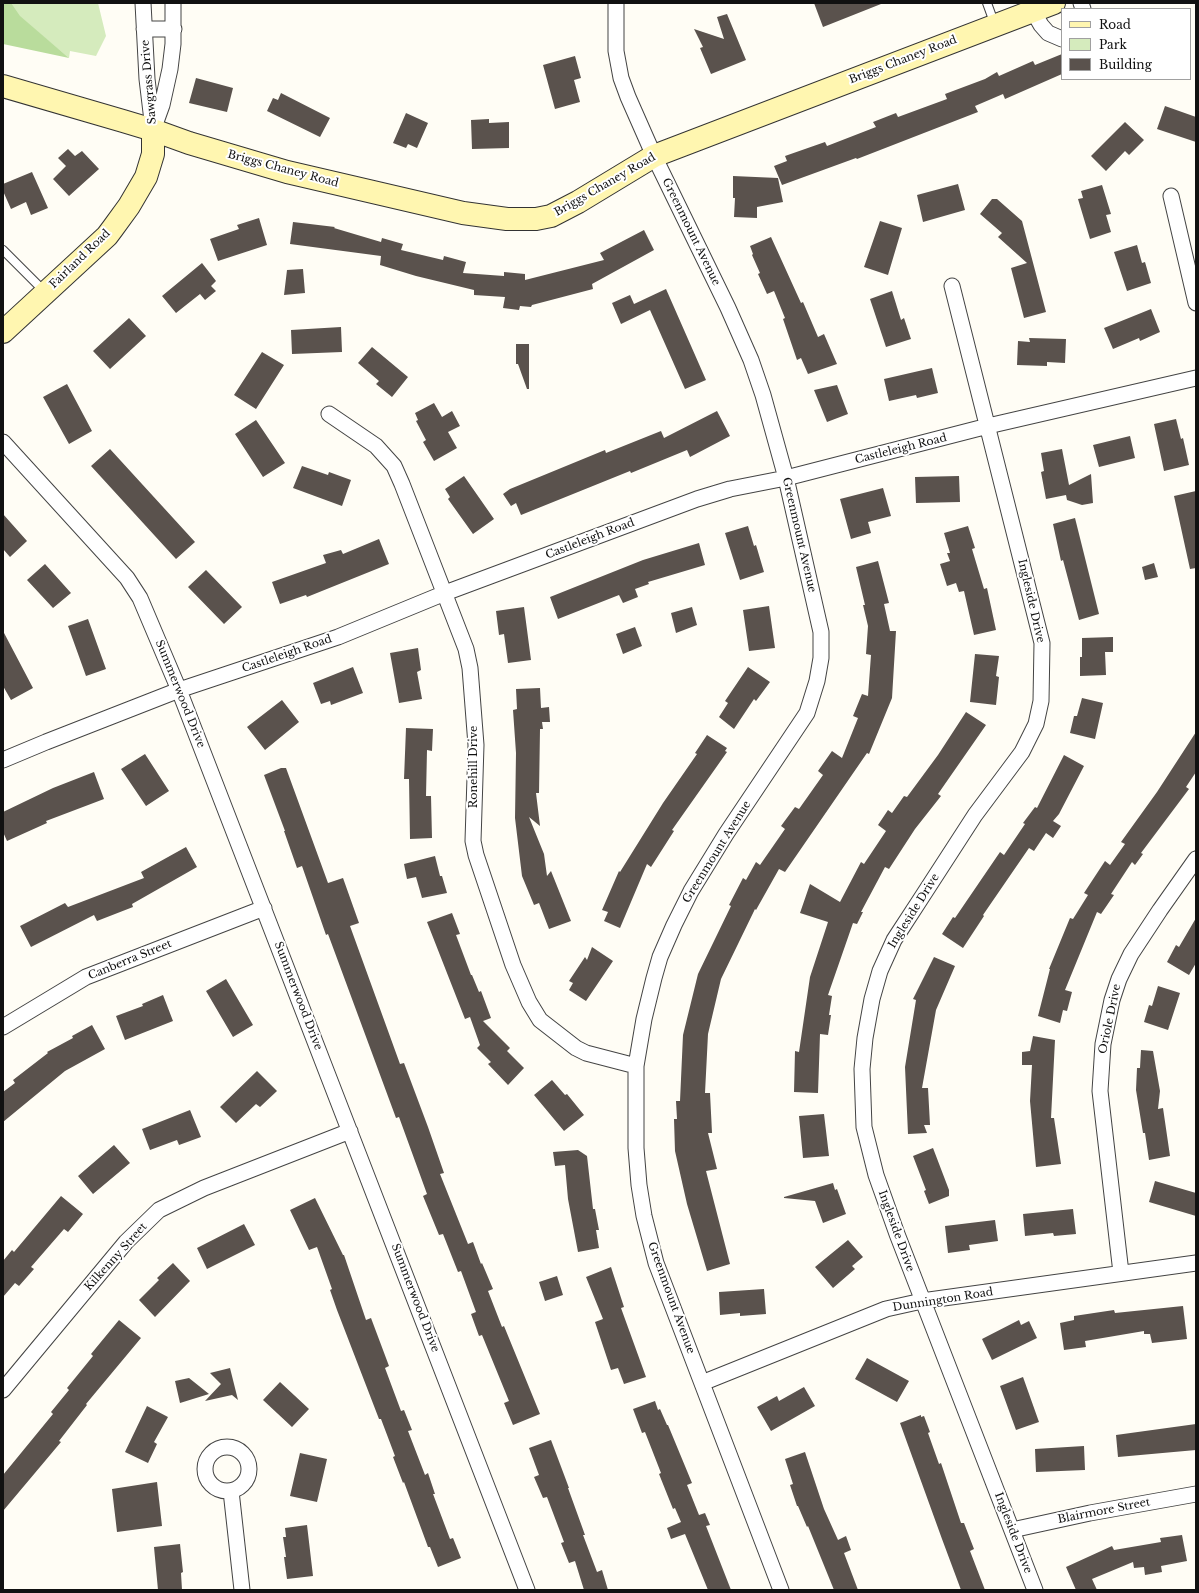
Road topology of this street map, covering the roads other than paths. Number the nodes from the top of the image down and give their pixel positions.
1 (143, 3) edge
2 (173, 3) edge
3 (616, 3) edge
4 (987, 3) edge
5 (1045, 6) edge
6 (995, 25) junction
7 (144, 29) junction
8 (174, 29) junction
9 (1061, 39) edge
10 (3, 86) edge
11 (153, 130) junction
12 (654, 156) junction
13 (1171, 196) dead end
14 (3, 250) edge
15 (952, 286) dead end
16 (45, 292) junction
17 (1196, 303) edge
18 (3, 332) edge
19 (1196, 378) edge
20 (329, 414) dead end
21 (988, 426) junction
22 (3, 442) edge
23 (786, 478) junction
24 (445, 593) junction
25 (180, 690) junction
26 (3, 760) edge
27 (1196, 859) edge
28 (264, 908) junction
29 (3, 1028) edge
30 (636, 1066) junction
31 (350, 1131) junction
32 (1196, 1263) edge
33 (1121, 1273) junction
34 (922, 1301) junction
35 (702, 1383) junction
36 (3, 1390) edge
37 (231, 1491) dead end
38 (1196, 1494) edge
39 (1012, 1530) junction
40 (242, 1590) edge
41 (527, 1590) edge
42 (781, 1590) edge
43 (1035, 1590) edge

1 - 7 street, Sawgrass Drive
2 - 8 street, Sawgrass Drive
3 - 12 street, Greenmount Avenue
4 - 6 lane
5 - 6 main road, Briggs Chaney Road
5 - 9 street
6 - 12 main road, Briggs Chaney Road
7 - 8 street
7 - 11 street, Sawgrass Drive
8 - 11 street, Sawgrass Drive
10 - 11 main road, Briggs Chaney Road
11 - 12 main road, Briggs Chaney Road
11 - 16 main road, Fairland Road
12 - 23 street, Greenmount Avenue
13 - 17 street
14 - 16 lane
15 - 21 street, Ingleside Drive
16 - 18 main road, Fairland Road
19 - 21 street, Castleleigh Road
20 - 24 street, Ronehill Drive
21 - 23 street, Castleleigh Road
21 - 34 street, Ingleside Drive
22 - 25 street, Summerwood Drive
23 - 24 street, Castleleigh Road
23 - 30 street, Greenmount Avenue
24 - 25 street, Castleleigh Road
24 - 30 street, Ronehill Drive
25 - 26 street, Castleleigh Road
25 - 28 street, Summerwood Drive
27 - 33 street, Oriole Drive
28 - 29 street, Canberra Street
28 - 31 street, Summerwood Drive
30 - 35 street, Greenmount Avenue
31 - 36 street, Kilkenny Street
31 - 41 street, Summerwood Drive
32 - 33 street, Dunnington Road
33 - 34 street, Dunnington Road
34 - 35 street, Dunnington Road
34 - 39 street, Ingleside Drive
35 - 42 street, Greenmount Avenue
37 - 40 street
38 - 39 street, Blairmore Street
39 - 43 street, Ingleside Drive

